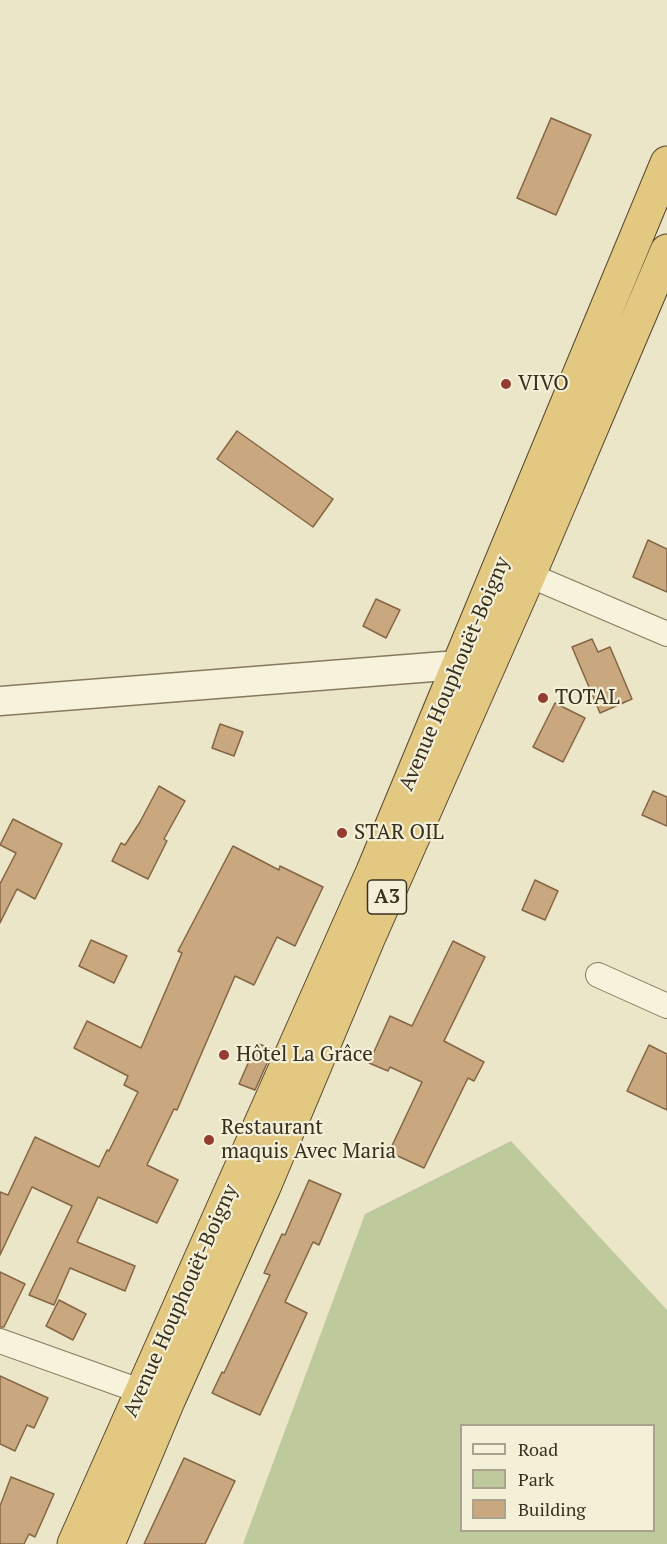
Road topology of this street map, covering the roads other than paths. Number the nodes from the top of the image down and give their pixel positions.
1 (667, 163) edge
2 (667, 251) edge
3 (529, 575) junction
4 (667, 634) edge
5 (473, 667) junction
6 (0, 701) edge
7 (598, 975) dead end
8 (667, 1006) edge
9 (0, 1341) edge
10 (140, 1391) junction
11 (74, 1544) edge
12 (108, 1544) edge

1 - 5 highway, Avenue Houphouët-Boigny / A3
2 - 3 highway, Avenue Houphouët-Boigny / A3
3 - 4 street
3 - 5 highway, Avenue Houphouët-Boigny / A3
5 - 6 street
5 - 10 highway, Avenue Houphouët-Boigny / A3
5 - 12 highway, Avenue Houphouët-Boigny / A3
7 - 8 street
9 - 10 street
10 - 11 highway, Avenue Houphouët-Boigny / A3

